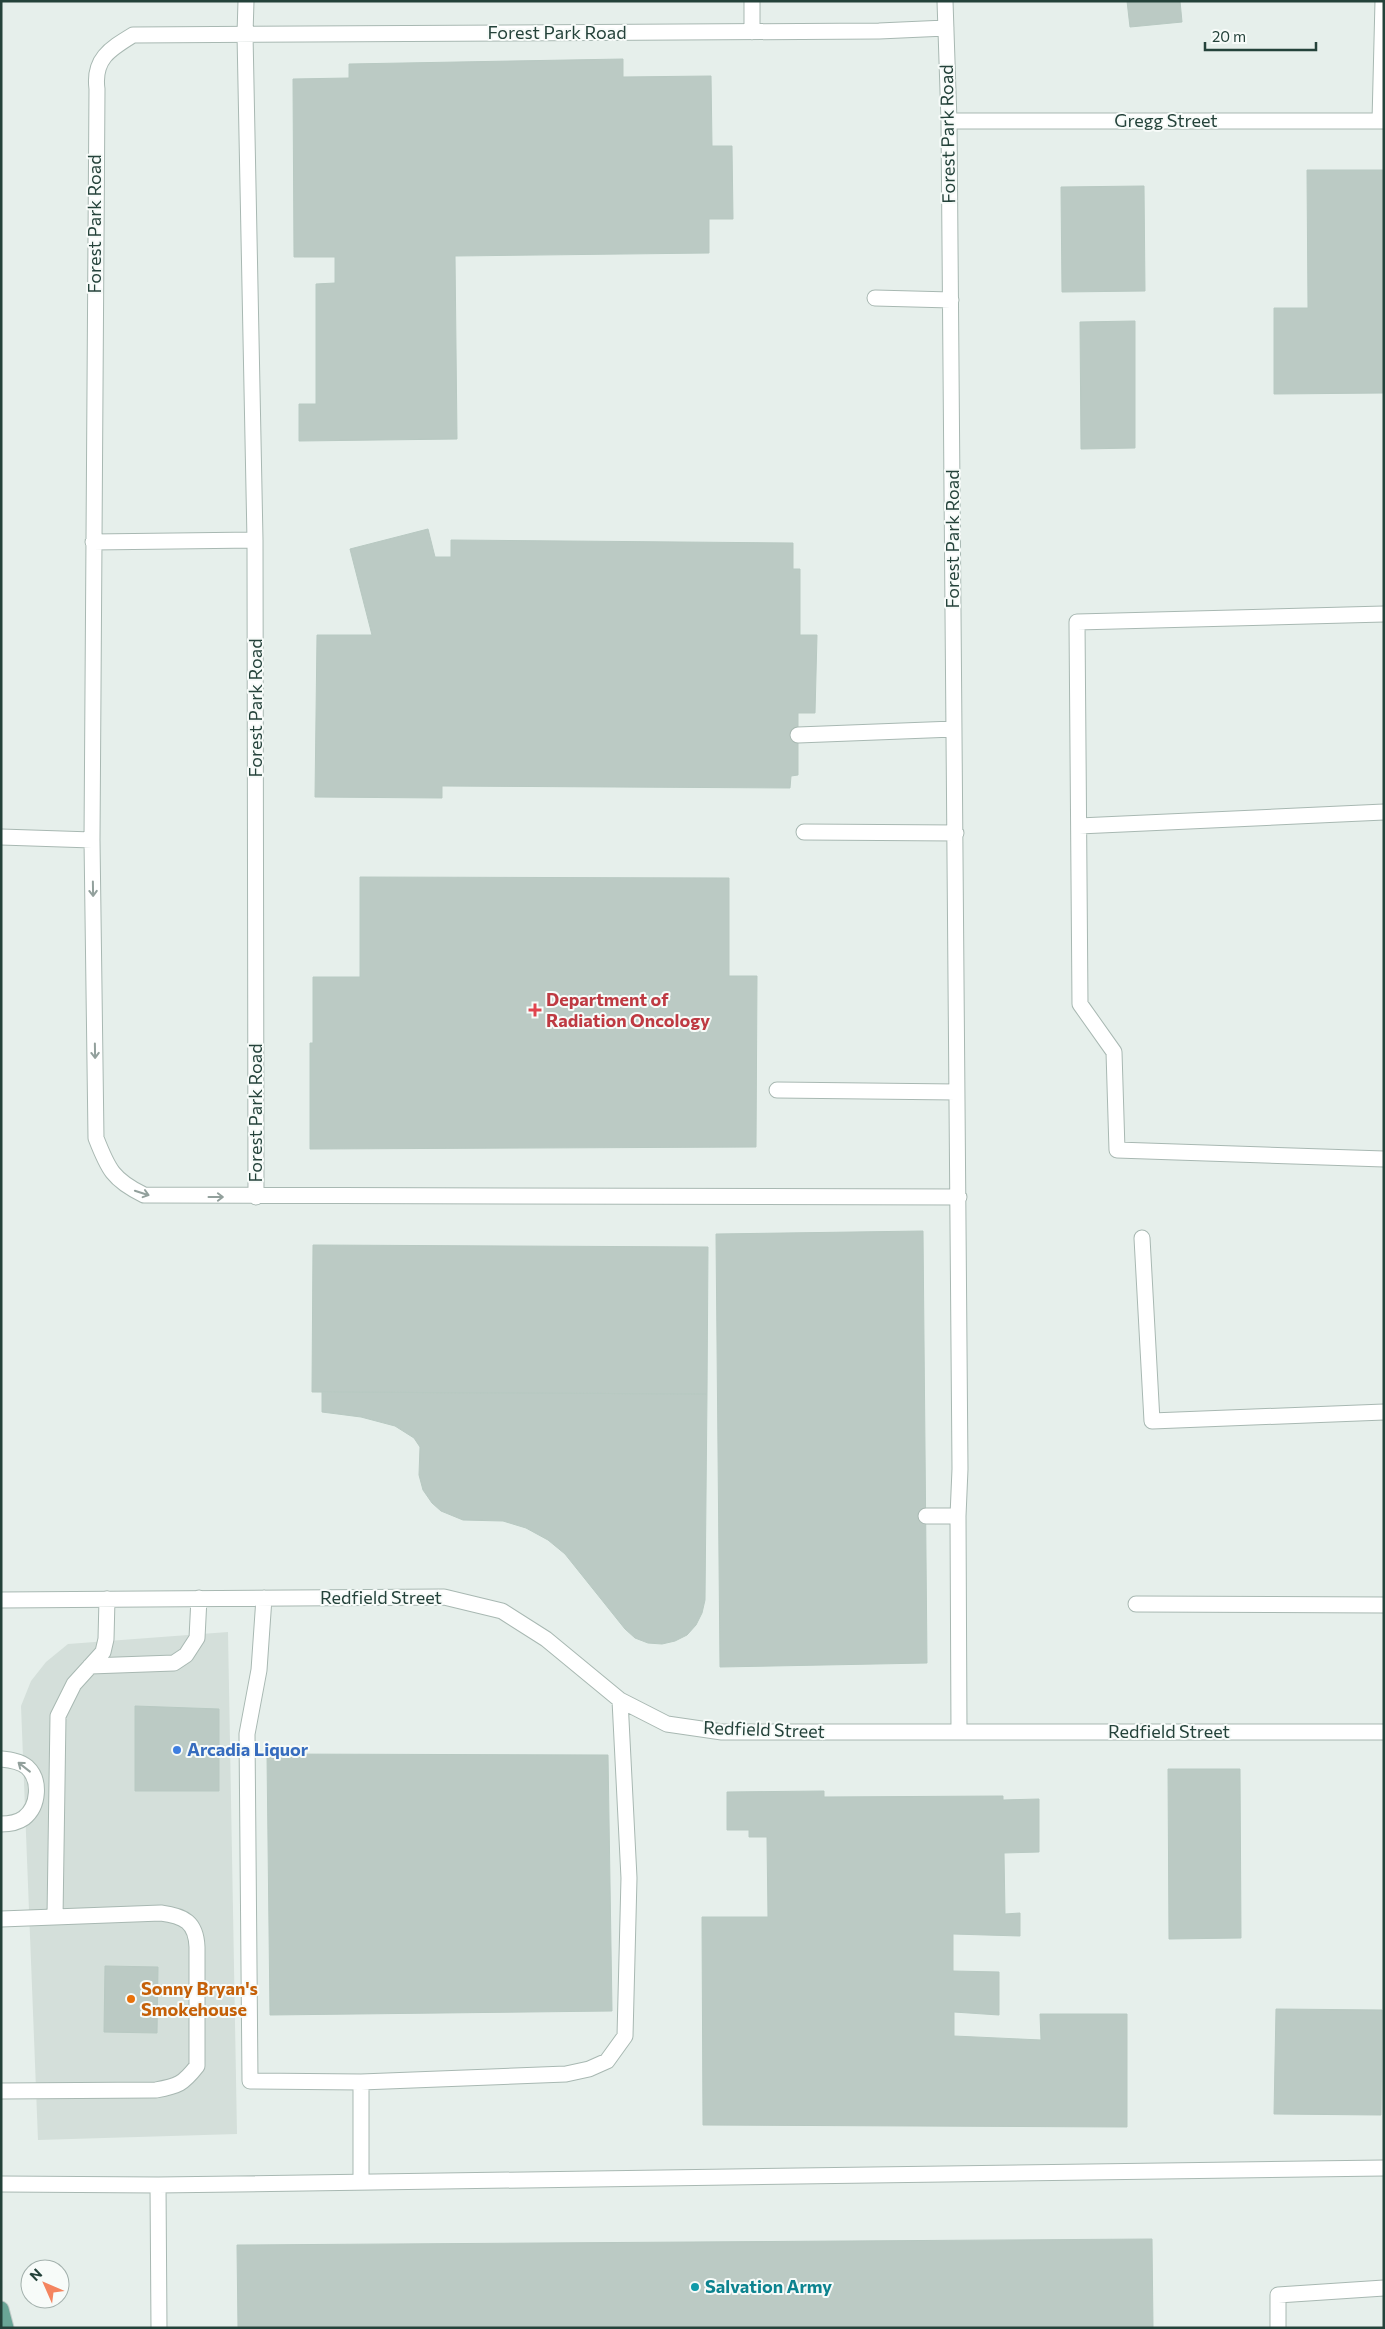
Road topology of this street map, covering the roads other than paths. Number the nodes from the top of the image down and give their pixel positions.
1 (246, 1) edge
2 (752, 1) edge
3 (945, 1) edge
4 (1383, 1) edge
5 (946, 28) junction
6 (752, 32) junction
7 (245, 34) junction
8 (949, 121) junction
9 (1382, 121) edge
10 (874, 298) dead end
11 (950, 300) junction
12 (255, 540) junction
13 (93, 542) junction
14 (1384, 614) edge
15 (954, 729) junction
16 (798, 735) dead end
17 (1384, 812) edge
18 (1079, 826) junction
19 (804, 832) dead end
20 (956, 832) junction
21 (1, 837) edge
22 (92, 840) junction
23 (777, 1090) dead end
24 (956, 1092) junction
25 (1384, 1159) edge
26 (256, 1197) junction
27 (959, 1197) junction
28 (1142, 1238) dead end
29 (1384, 1412) edge
30 (926, 1516) dead end
31 (958, 1516) junction
32 (107, 1598) junction
33 (199, 1598) junction
34 (264, 1598) junction
35 (1, 1600) edge
36 (1136, 1604) dead end
37 (1384, 1605) edge
38 (90, 1666) junction
39 (620, 1700) junction
40 (958, 1731) junction
41 (1384, 1732) edge
42 (1, 1759) edge
43 (37, 1794) junction
44 (57, 1794) junction
45 (1, 1824) edge
46 (55, 1917) junction
47 (1, 1919) edge
48 (361, 2082) junction
49 (1, 2091) edge
50 (1384, 2168) edge
51 (361, 2181) junction
52 (1, 2184) edge
53 (158, 2185) junction
54 (1384, 2288) edge
55 (1, 2309) edge
56 (6, 2328) edge
57 (159, 2328) edge
58 (1278, 2328) edge

1 - 7 street
2 - 6 street
3 - 5 street
4 - 9 street
5 - 6 street, Forest Park Road
5 - 8 street, Forest Park Road
6 - 7 street, Forest Park Road
7 - 12 street, Forest Park Road
7 - 13 street, Forest Park Road
8 - 9 street, Gregg Street
8 - 11 street, Forest Park Road
10 - 11 street
11 - 15 street, Forest Park Road
12 - 13 street
12 - 26 street, Forest Park Road
13 - 22 street, Forest Park Road
14 - 18 street
15 - 16 street
15 - 20 street, Forest Park Road
17 - 18 street
18 - 25 street
19 - 20 street
20 - 24 street, Forest Park Road
21 - 22 street
22 -> 26 street, Forest Park Road
23 - 24 street
24 - 27 street, Forest Park Road
26 - 27 street
27 - 31 street, Forest Park Road
28 - 29 street
30 - 31 street
31 - 40 street, Forest Park Road
32 - 33 street, Redfield Street
32 - 35 street, Redfield Street
32 - 38 street
33 - 34 street, Redfield Street
33 - 38 street
34 - 39 street, Redfield Street
34 - 48 street
36 - 37 street
38 - 44 street
39 - 40 street, Redfield Street
39 - 48 street
40 - 41 street, Redfield Street
43 -> 42 street
43 - 44 street
43 - 45 street
44 - 46 street
46 - 47 street
46 - 49 street
48 - 51 street
50 - 51 street
51 - 53 street
52 - 53 street
53 - 57 street
54 - 58 street
55 - 56 main road

